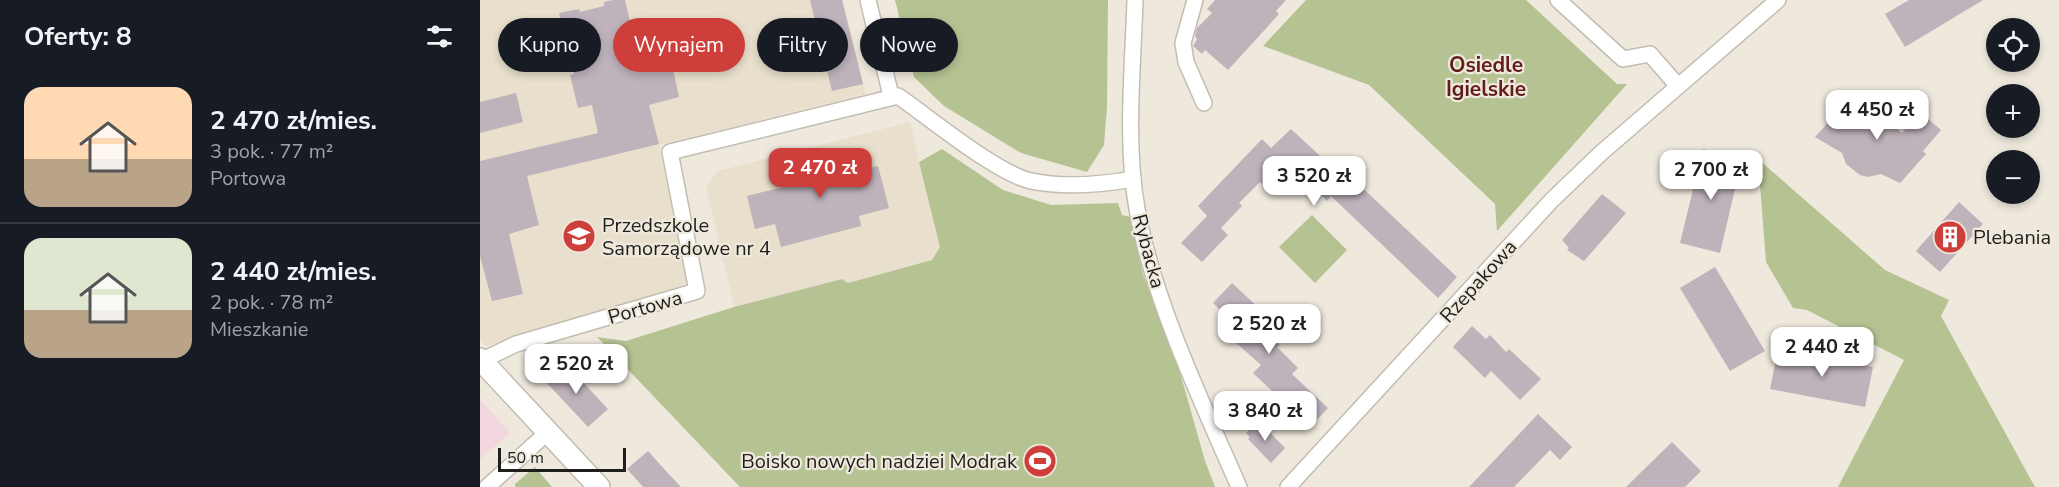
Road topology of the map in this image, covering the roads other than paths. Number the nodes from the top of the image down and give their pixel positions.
1 (868, 0) edge
2 (1135, 0) edge
3 (1195, 0) edge
4 (1558, 0) edge
5 (1778, 0) edge
6 (1678, 86) junction
7 (891, 96) junction
8 (1204, 103) dead end
9 (1133, 179) junction
10 (482, 361) edge
11 (548, 432) junction
12 (487, 487) edge
13 (599, 487) edge
14 (1239, 487) edge
15 (1288, 487) edge

1 - 7 street
2 - 9 street, Rybacka
3 - 8 street
4 - 6 street
5 - 6 street, Rzepakowa
6 - 15 street, Rzepakowa
7 - 9 street
7 - 10 street, Portowa
9 - 14 street, Rybacka
10 - 11 street
11 - 12 street
11 - 13 street

